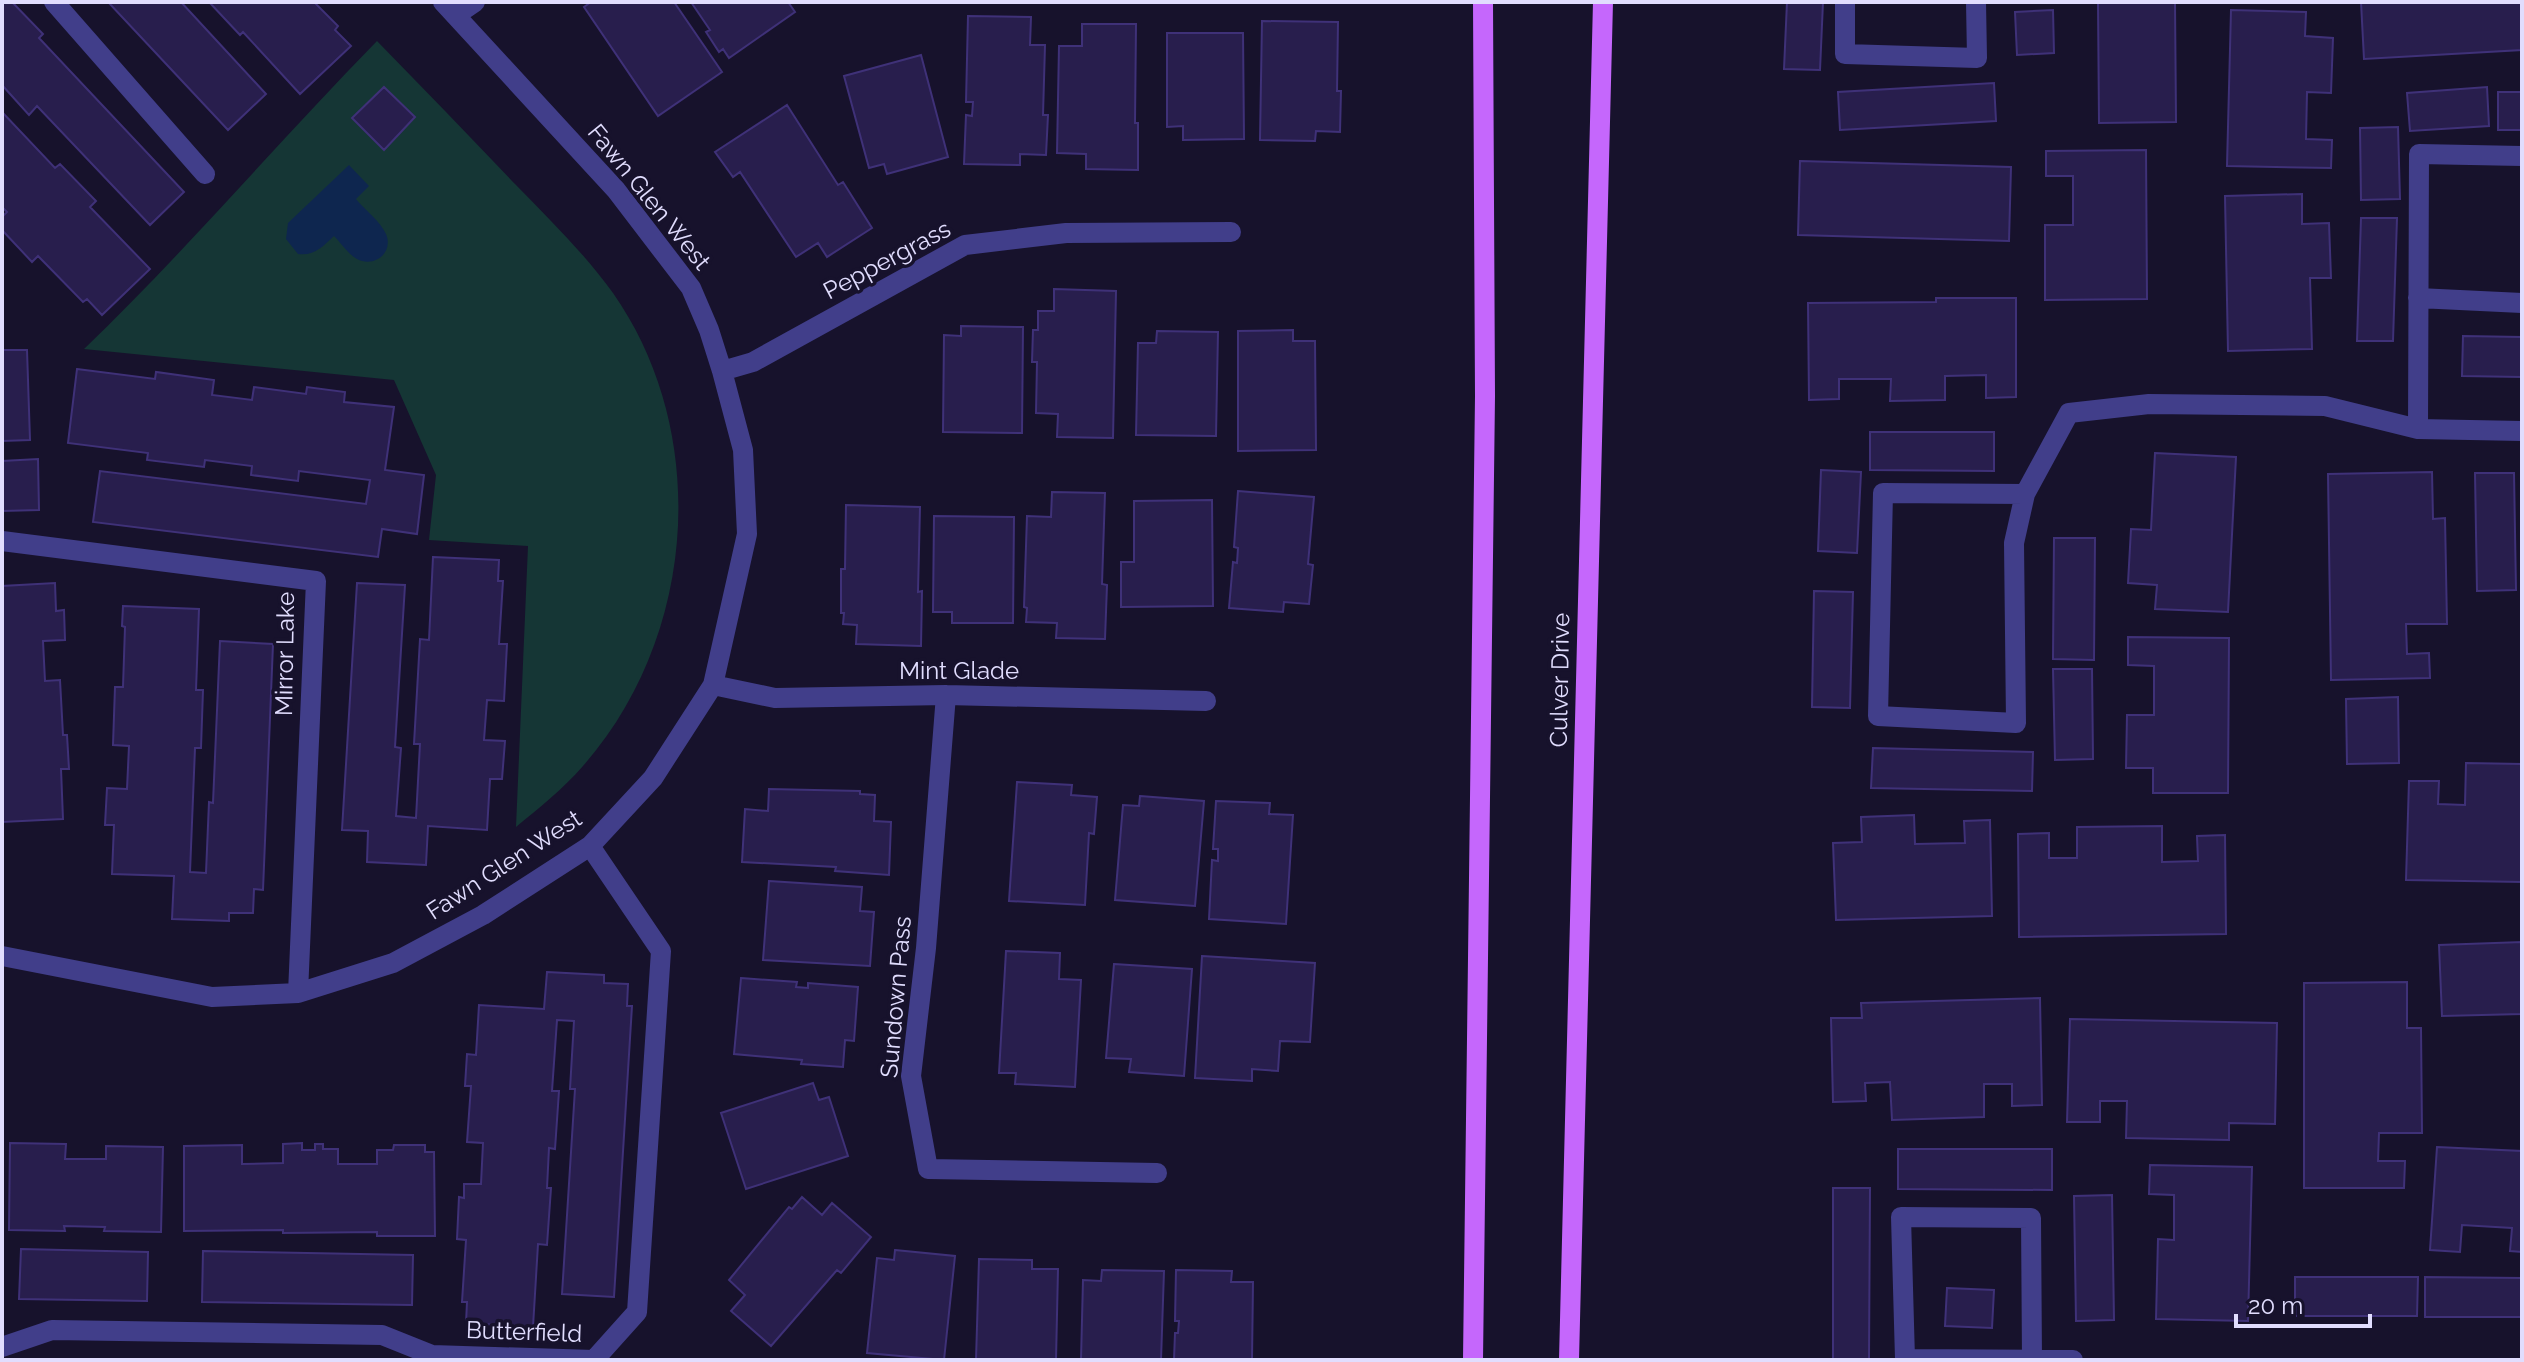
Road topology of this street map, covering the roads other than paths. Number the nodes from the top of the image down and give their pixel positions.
1 (54, 2) edge
2 (475, 2) edge
3 (1483, 2) edge
4 (1603, 2) edge
5 (1845, 2) edge
6 (1976, 2) edge
7 (450, 9) edge
8 (2522, 156) edge
9 (205, 174) dead end
10 (1231, 232) dead end
11 (2418, 298) junction
12 (2522, 303) edge
13 (722, 371) junction
14 (2418, 429) junction
15 (2522, 431) edge
16 (2025, 494) junction
17 (2, 541) edge
18 (713, 685) junction
19 (946, 695) junction
20 (1206, 701) dead end
21 (590, 846) junction
22 (2, 956) edge
23 (298, 993) junction
24 (1157, 1173) dead end
25 (2, 1347) edge
26 (1473, 1360) edge
27 (1569, 1360) edge
28 (2032, 1360) edge
29 (2073, 1360) edge

1 - 9 street
2 - 7 street
3 - 26 main road
4 - 27 main road, Culver Drive
5 - 6 street
7 - 13 street, Fawn Glen West
8 - 11 street
10 - 13 street, Peppergrass
11 - 12 street
11 - 14 street
13 - 18 street, Fawn Glen West
14 - 15 street
14 - 16 street
16 - 16 street
17 - 23 street, Mirror Lake
18 - 19 street, Mint Glade
18 - 21 street, Fawn Glen West
19 - 20 street, Mint Glade
19 - 24 street, Sundown Pass
21 - 23 street, Fawn Glen West
21 - 25 street, Butterfield
22 - 23 street, Fawn Glen West
28 - 28 street
28 - 29 street

